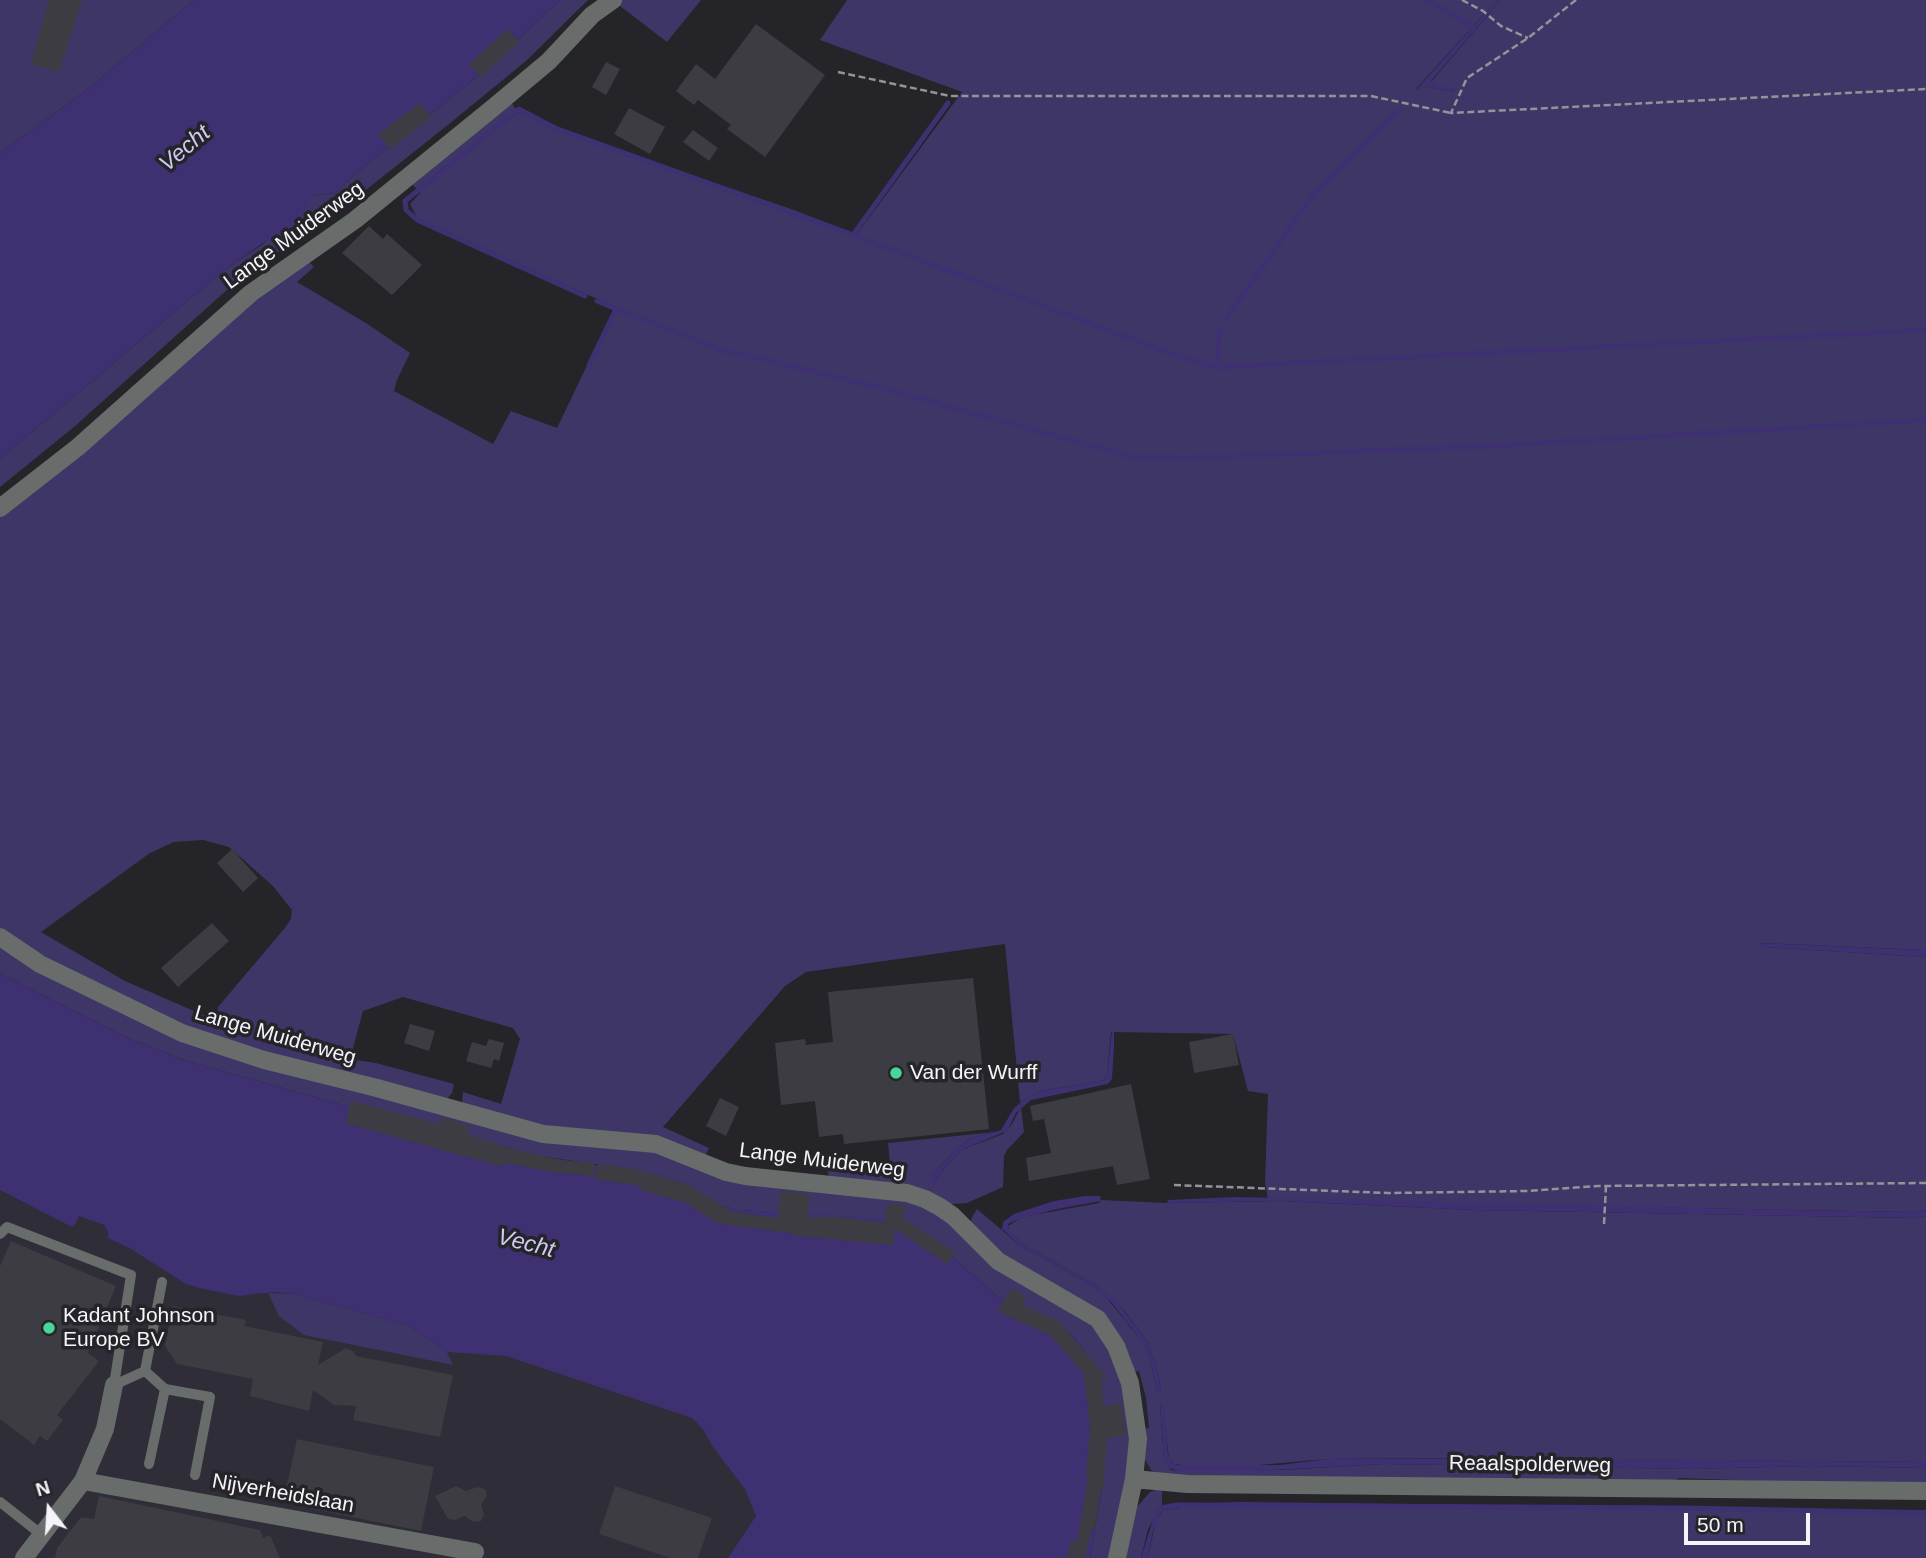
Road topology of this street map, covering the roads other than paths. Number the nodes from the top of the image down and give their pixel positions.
1 (613, 0) edge
2 (0, 508) edge
3 (0, 937) edge
4 (0, 1234) edge
5 (162, 1282) dead end
6 (145, 1371) junction
7 (114, 1385) junction
8 (165, 1389) junction
9 (149, 1464) dead end
10 (195, 1475) dead end
11 (1134, 1479) junction
12 (83, 1481) junction
13 (1926, 1491) edge
14 (0, 1502) edge
15 (42, 1535) junction
16 (475, 1552) dead end
17 (24, 1558) edge
18 (1118, 1558) edge

1 - 2 street, Lange Muiderweg
3 - 11 street, Lange Muiderweg
4 - 7 lane
5 - 6 lane
6 - 7 lane
6 - 8 lane
7 - 12 street
8 - 9 lane
8 - 10 lane
11 - 13 street, Reaalspolderweg
11 - 18 street, Lange Muiderweg
12 - 15 street
12 - 16 street, Nijverheidslaan
14 - 15 lane
15 - 17 street

